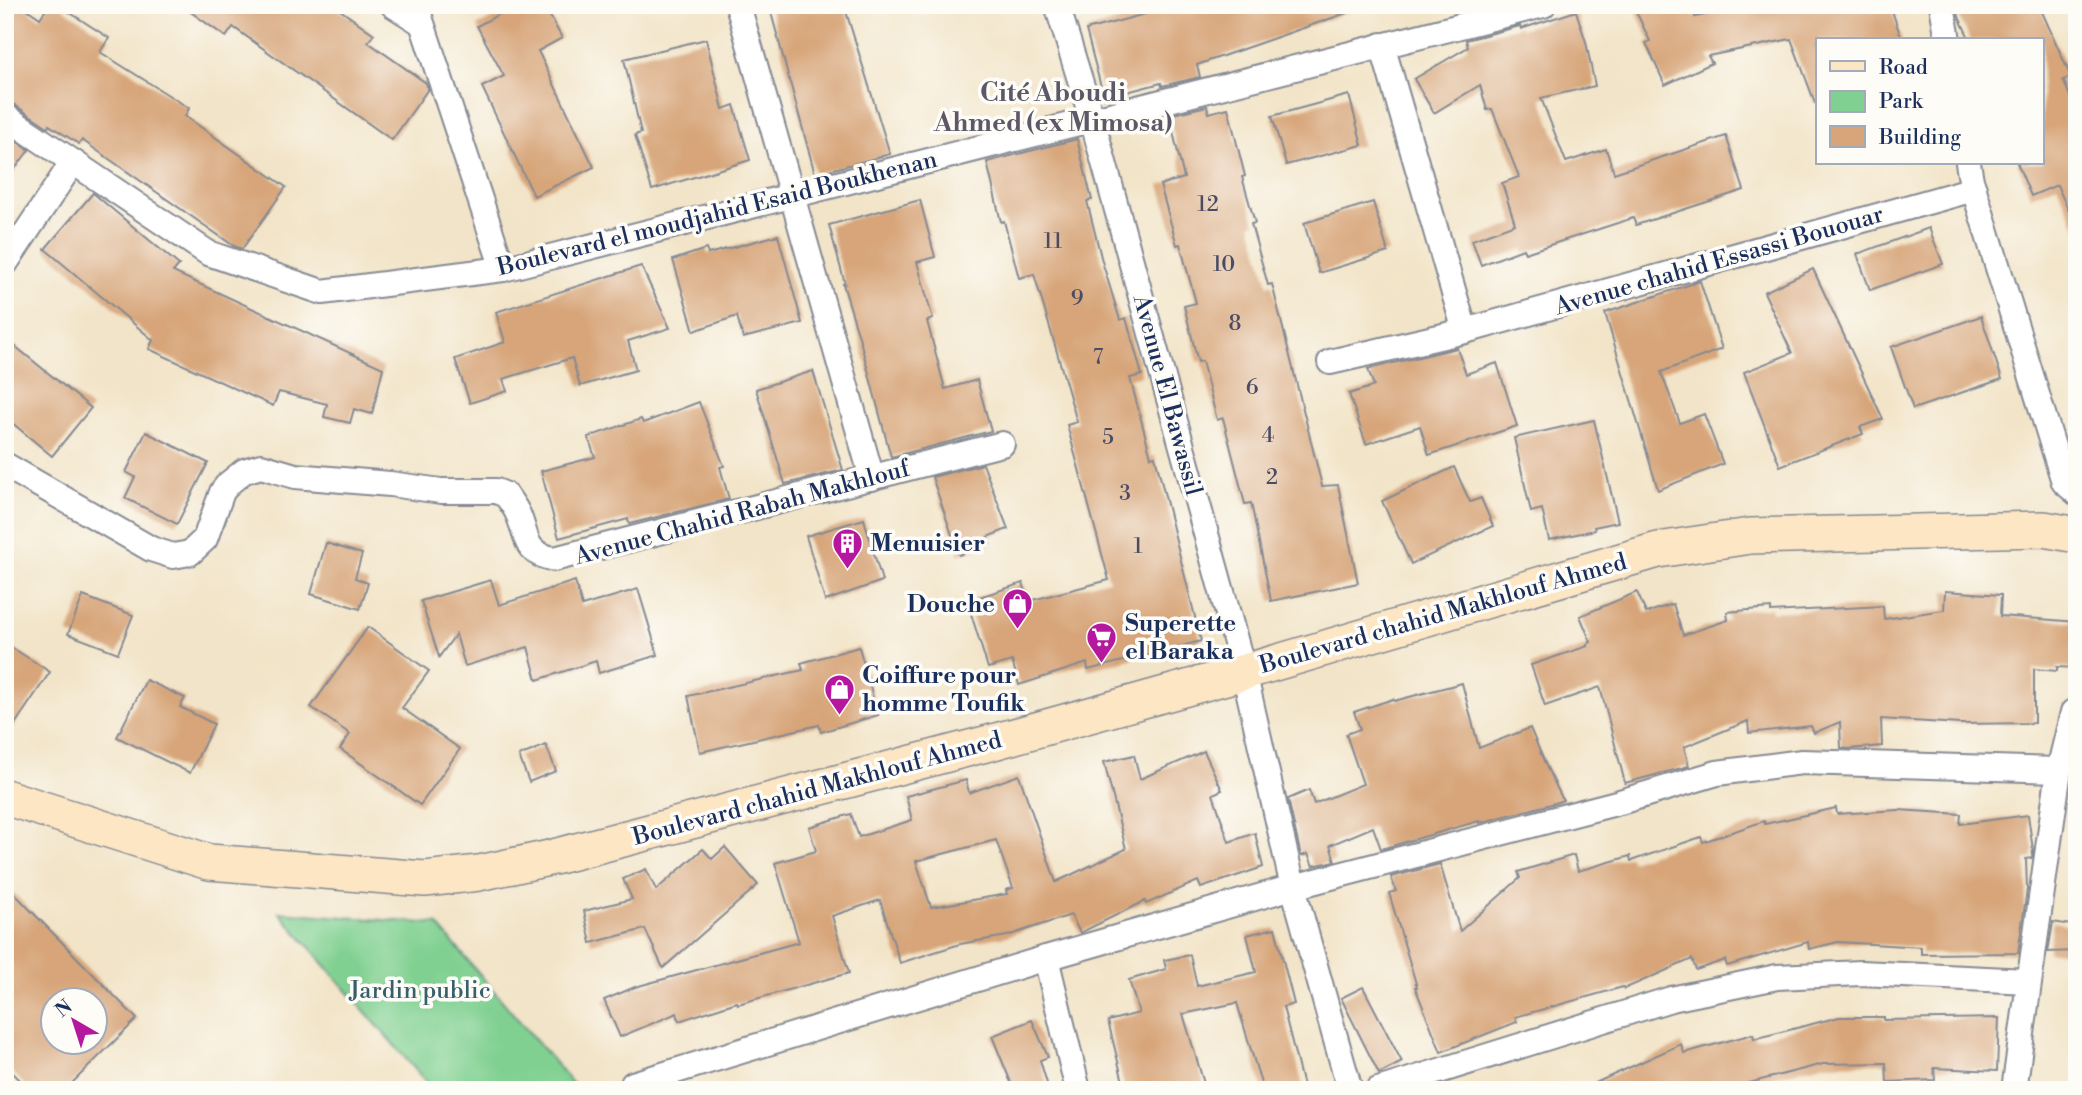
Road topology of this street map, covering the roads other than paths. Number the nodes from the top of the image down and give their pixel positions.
1 (393, 5) edge
2 (738, 5) edge
3 (1057, 5) edge
4 (1543, 5) edge
5 (1942, 5) edge
6 (418, 14) edge
7 (1948, 38) edge
8 (1382, 44) junction
9 (5, 116) edge
10 (1092, 119) junction
11 (73, 162) junction
12 (1968, 164) edge
13 (1974, 189) junction
14 (792, 196) junction
15 (5, 264) edge
16 (503, 268) junction
17 (1465, 331) junction
18 (1330, 362) dead end
19 (1002, 444) dead end
20 (5, 464) edge
21 (872, 478) junction
22 (2077, 493) edge
23 (2077, 535) edge
24 (1244, 671) junction
25 (2073, 712) dead end
26 (2059, 770) junction
27 (5, 797) edge
28 (1293, 887) junction
29 (1046, 958) junction
30 (2028, 981) junction
31 (633, 1084) dead end
32 (1078, 1090) edge
33 (1350, 1090) edge
34 (1378, 1090) edge
35 (2014, 1090) edge

1 - 6 street
2 - 14 street
3 - 10 street, Avenue El Bawassil
4 - 8 street, Boulevard el moudjahid Esaid Boukhenan
5 - 7 street
6 - 16 street
8 - 10 street, Boulevard el moudjahid Esaid Boukhenan
8 - 17 street
9 - 11 street, Boulevard el moudjahid Esaid Boukhenan
10 - 14 street, Boulevard el moudjahid Esaid Boukhenan
10 - 24 street, Avenue El Bawassil
11 - 15 street
11 - 16 street, Boulevard el moudjahid Esaid Boukhenan
12 - 13 street
13 - 17 street, Avenue chahid Essassi Bououar
13 - 22 street
14 - 16 street, Boulevard el moudjahid Esaid Boukhenan
14 - 21 street
17 - 18 street, Avenue chahid Essassi Bououar
19 - 21 street, Avenue Chahid Rabah Makhlouf
20 - 21 street, Avenue Chahid Rabah Makhlouf
23 - 24 main road, Boulevard chahid Makhlouf Ahmed
24 - 27 main road, Boulevard chahid Makhlouf Ahmed
24 - 28 street, Avenue El Bawassil
25 - 26 street
26 - 28 street
26 - 30 street
28 - 29 street
28 - 33 street, Avenue El Bawassil
29 - 31 street
29 - 32 street
30 - 34 street
30 - 35 street

